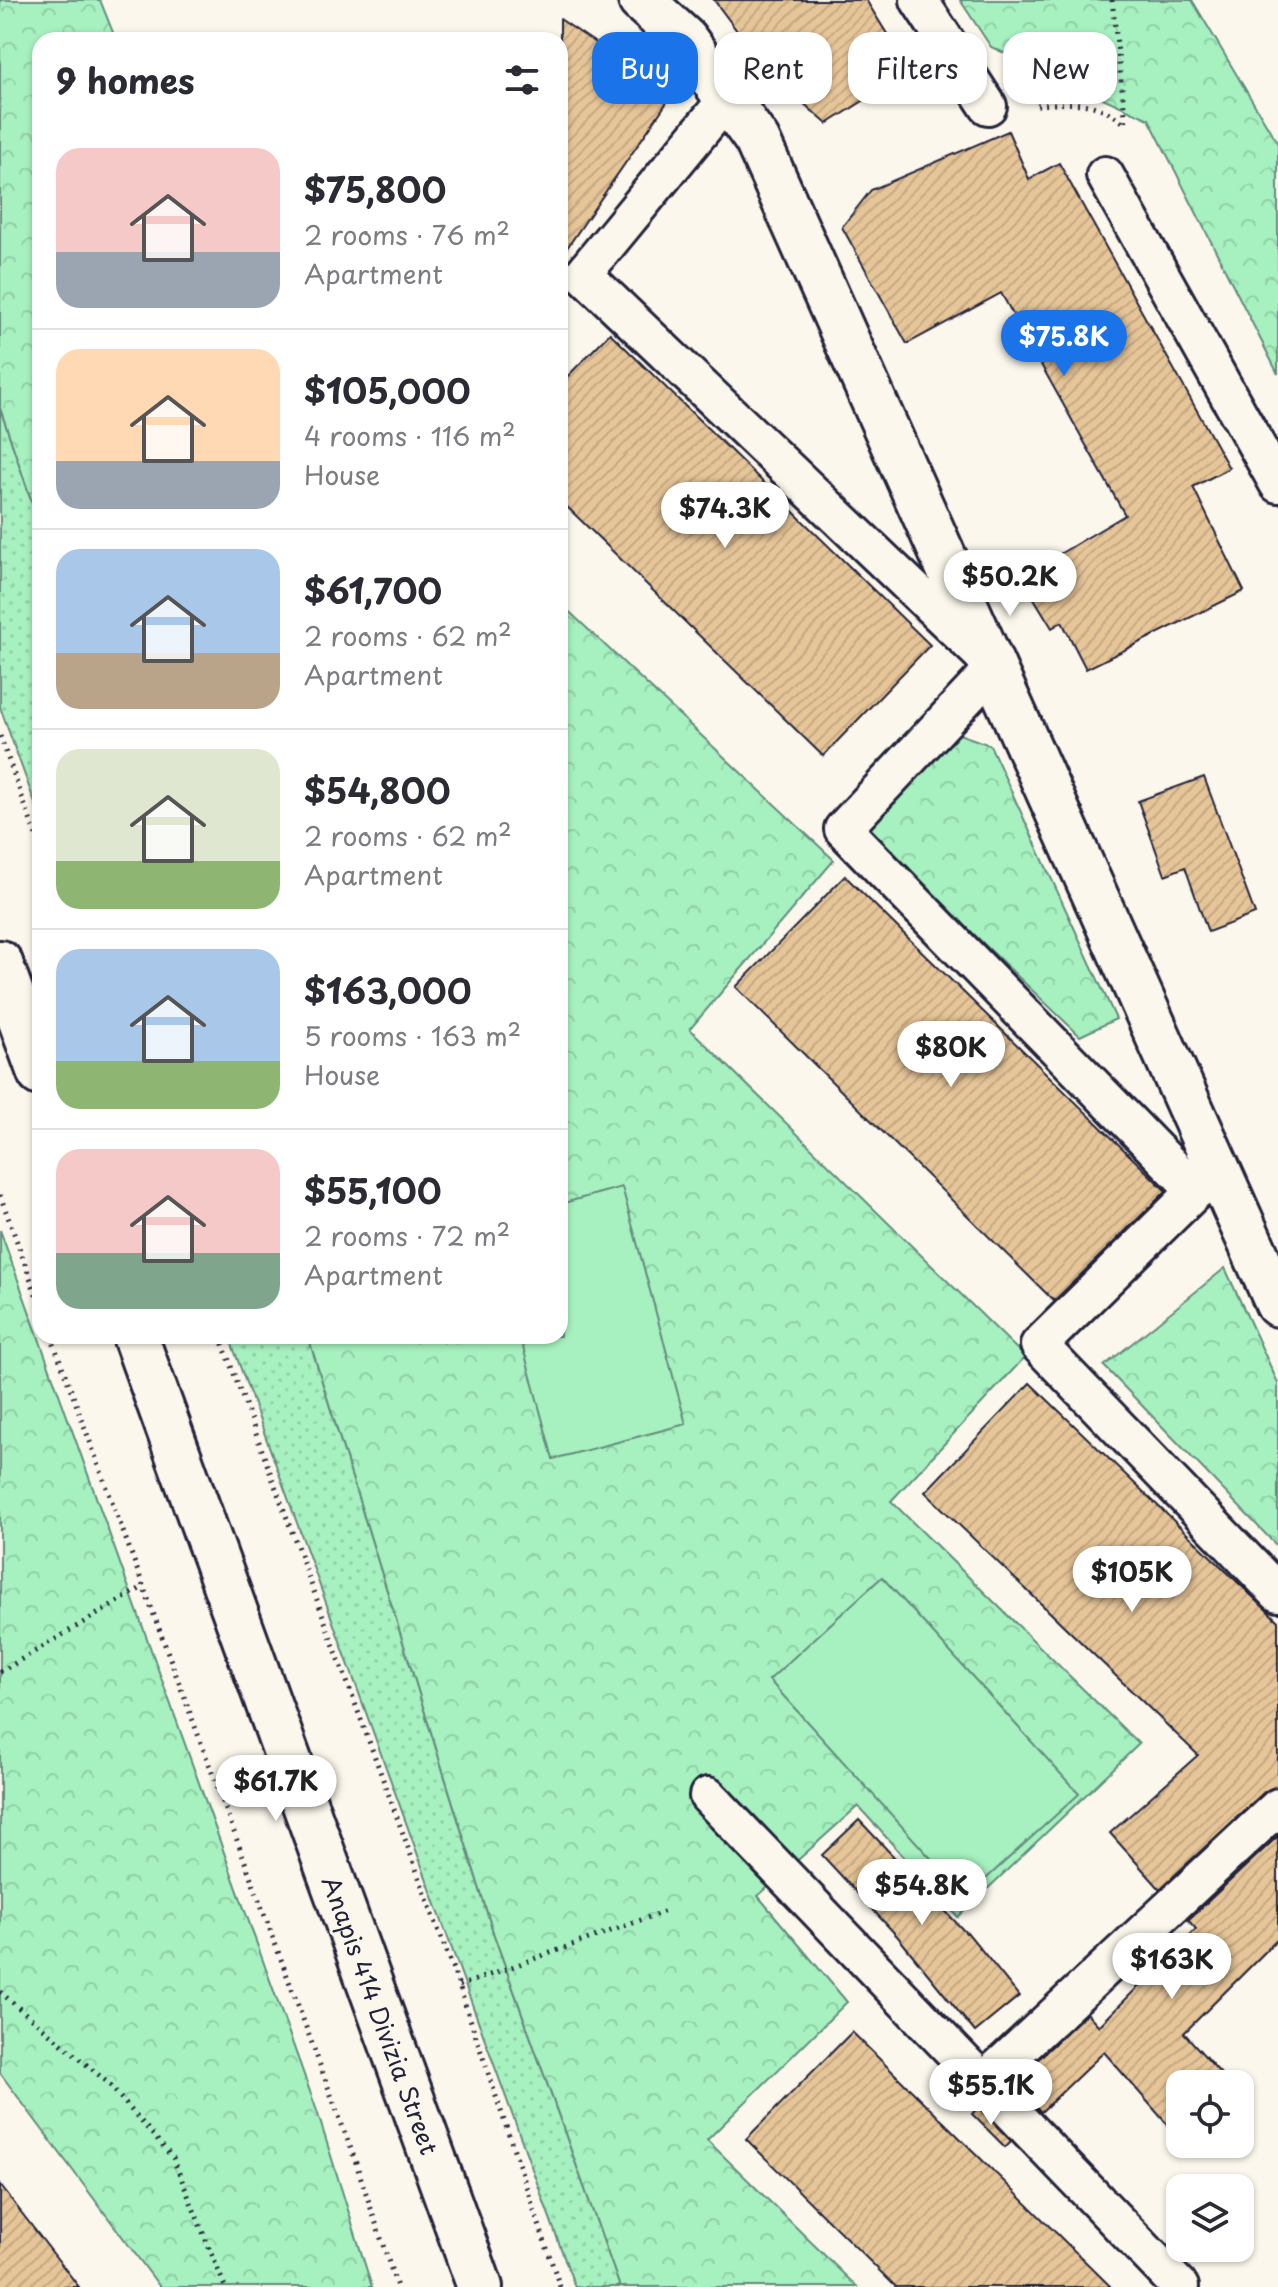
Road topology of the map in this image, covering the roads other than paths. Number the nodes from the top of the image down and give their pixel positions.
1 (641, 0) edge
2 (919, 0) edge
3 (714, 81) edge
4 (723, 104) edge
5 (731, 104) edge
6 (988, 106) road end
7 (1105, 175) road end
8 (572, 276) edge
9 (1278, 484) edge
10 (995, 667) junction
11 (0, 963) edge
12 (32, 1051) edge
13 (1207, 1180) junction
14 (1278, 1304) edge
15 (138, 1344) edge
16 (1278, 1593) edge
17 (708, 1796) dead end
18 (1278, 1807) edge
19 (983, 2082) junction
20 (480, 2287) edge
21 (1180, 2287) edge

1 - 3 street
2 - 6 lane
4 - 8 lane
5 - 10 street
7 - 9 lane
8 - 10 lane
10 - 13 street
10 - 13 lane
11 - 12 street
13 - 14 street
13 - 16 lane
15 - 20 street, Anapis 414 Divizia Street
17 - 19 lane
18 - 19 lane
19 - 21 lane

